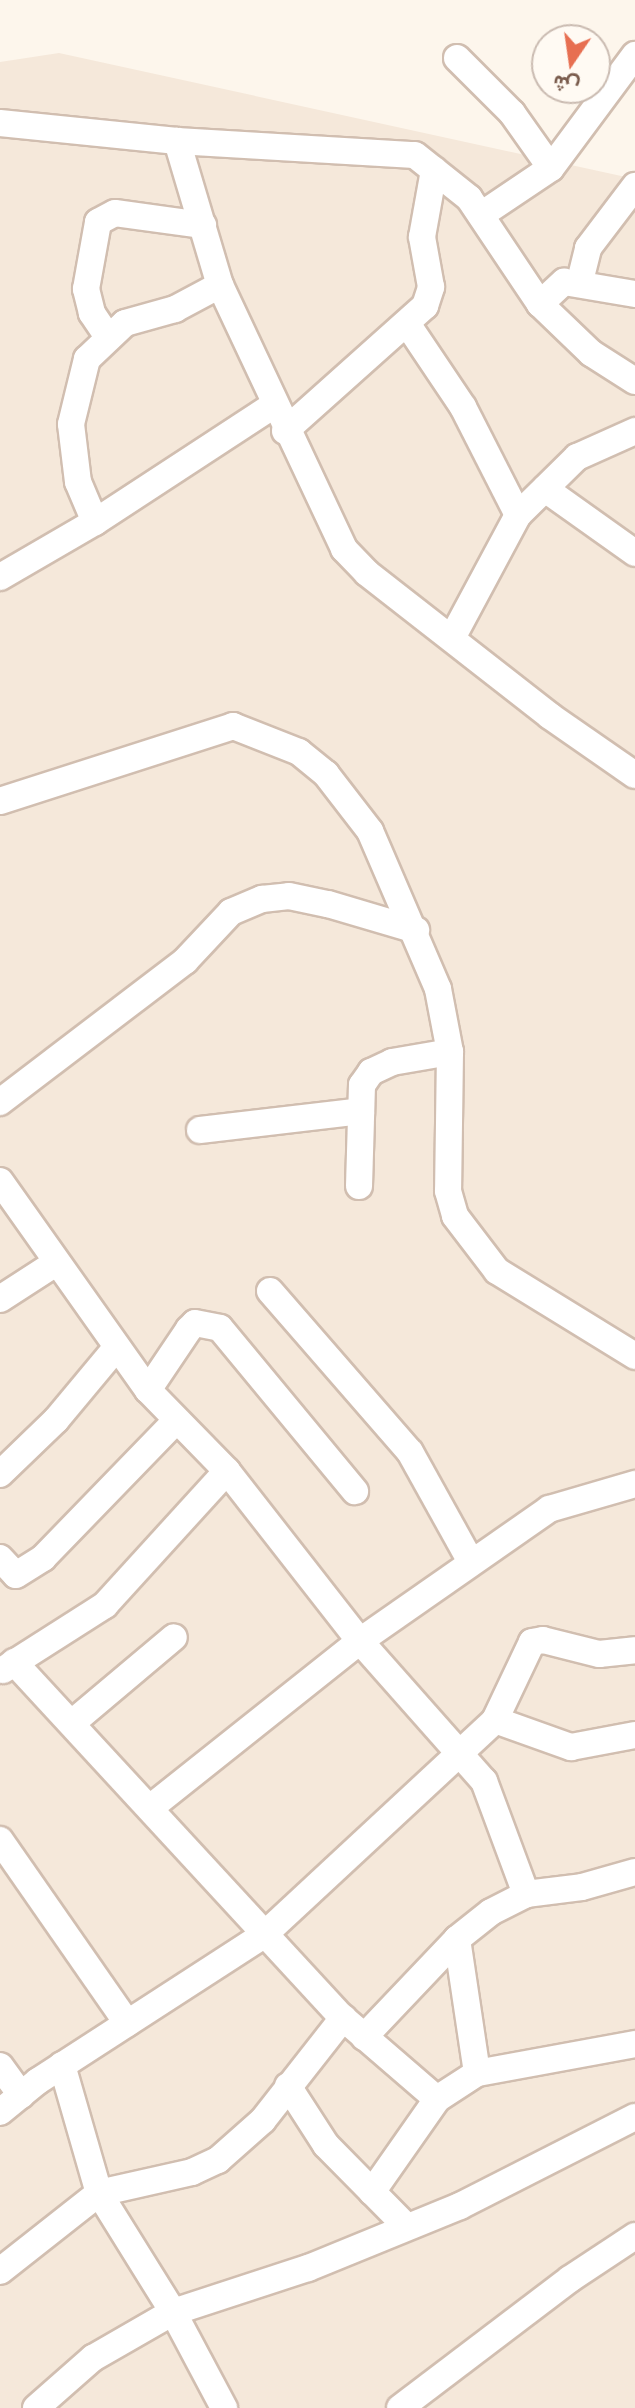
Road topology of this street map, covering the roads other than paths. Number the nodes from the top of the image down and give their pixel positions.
1 (635, 55) edge
2 (457, 58) dead end
3 (0, 123) edge
4 (177, 141) junction
5 (551, 168) junction
6 (434, 170) junction
7 (635, 186) edge
8 (481, 215) junction
9 (203, 225) junction
10 (580, 281) junction
11 (220, 285) junction
12 (635, 294) edge
13 (540, 304) junction
14 (408, 325) junction
15 (108, 337) junction
16 (635, 381) edge
17 (272, 406) junction
18 (285, 431) junction
19 (635, 431) edge
20 (545, 489) junction
21 (518, 515) junction
22 (95, 522) junction
23 (635, 553) edge
24 (0, 577) edge
25 (452, 638) junction
26 (635, 775) edge
27 (0, 801) edge
28 (416, 930) junction
29 (450, 1052) junction
30 (0, 1102) edge
31 (361, 1111) junction
32 (200, 1130) dead end
33 (0, 1182) edge
34 (359, 1186) dead end
35 (54, 1264) junction
36 (270, 1291) dead end
37 (0, 1299) edge
38 (116, 1348) junction
39 (635, 1356) edge
40 (148, 1390) junction
41 (175, 1422) junction
42 (227, 1471) junction
43 (0, 1474) edge
44 (635, 1484) edge
45 (355, 1491) dead end
46 (0, 1558) edge
47 (471, 1562) junction
48 (174, 1637) dead end
49 (360, 1641) junction
50 (635, 1650) edge
51 (7, 1667) edge
52 (495, 1720) junction
53 (72, 1723) junction
54 (635, 1735) edge
55 (461, 1754) junction
56 (150, 1808) junction
57 (0, 1840) edge
58 (635, 1872) edge
59 (526, 1894) junction
60 (265, 1934) junction
61 (457, 1939) junction
62 (343, 2018) junction
63 (127, 2023) junction
64 (364, 2037) junction
65 (635, 2044) edge
66 (62, 2065) junction
67 (0, 2066) edge
68 (477, 2073) junction
69 (288, 2086) junction
70 (21, 2095) junction
71 (437, 2099) junction
72 (0, 2112) edge
73 (635, 2117) edge
74 (372, 2192) junction
75 (99, 2193) junction
76 (407, 2227) junction
77 (635, 2236) edge
78 (0, 2271) edge
79 (173, 2312) junction
80 (36, 2408) edge
81 (224, 2408) edge
82 (400, 2408) edge

1 - 5 street
2 - 5 street
3 - 4 street
4 - 6 street
4 - 9 street
5 - 8 street
6 - 8 street
6 - 14 street
7 - 10 street
8 - 13 street
9 - 11 street
9 - 15 street
10 - 12 street
10 - 13 street
11 - 15 street
11 - 17 street
13 - 16 street
14 - 18 street
14 - 21 street
15 - 22 street
17 - 18 street
17 - 22 street
18 - 25 street
19 - 20 street
20 - 21 street
20 - 23 street
21 - 25 street
22 - 24 street
25 - 26 street
27 - 28 street
28 - 29 street
28 - 30 street
29 - 31 street
29 - 39 street
31 - 32 street
31 - 34 street
33 - 35 street
35 - 37 street
35 - 38 street
36 - 47 street
38 - 40 street
38 - 43 street
40 - 41 street
40 - 45 street
41 - 42 street
41 - 46 street
42 - 49 street
42 - 51 street
44 - 47 street
47 - 49 street
48 - 53 street
49 - 55 street
49 - 56 street
50 - 52 street
51 - 53 street
52 - 54 street
52 - 55 street
53 - 56 street
55 - 59 street
55 - 60 street
56 - 60 street
57 - 63 street
58 - 59 street
59 - 61 street
60 - 62 street
60 - 63 street
61 - 64 street
61 - 68 street
62 - 64 street
62 - 69 street
63 - 66 street
64 - 71 street
65 - 68 street
66 - 70 street
66 - 75 street
67 - 70 street
68 - 71 street
69 - 74 street
69 - 75 street
70 - 72 street
71 - 74 street
73 - 76 street
74 - 76 street
75 - 78 street
75 - 79 street
76 - 79 street
77 - 82 street
79 - 80 street
79 - 81 street

